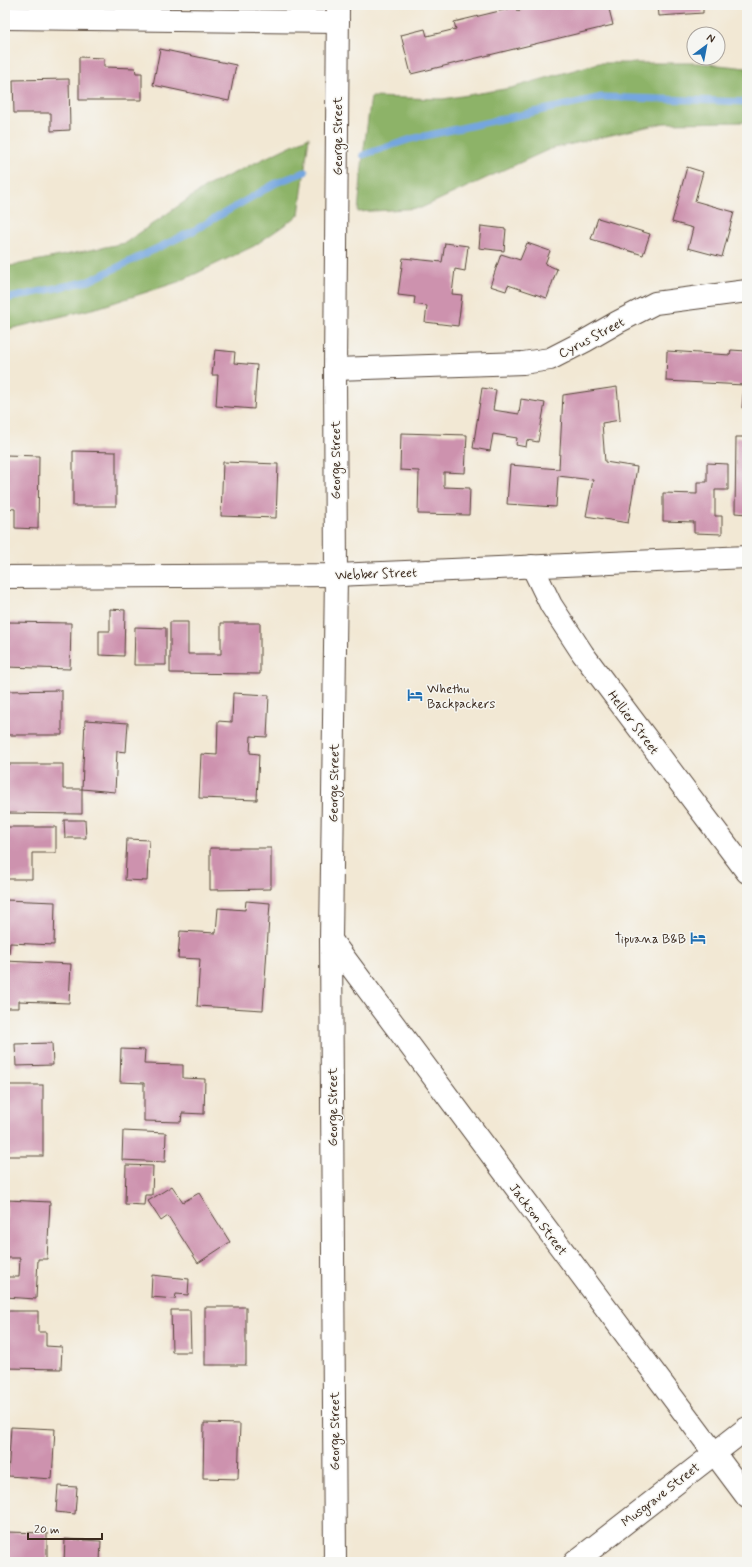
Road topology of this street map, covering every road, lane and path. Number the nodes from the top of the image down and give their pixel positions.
1 (338, 14) edge
2 (5, 18) edge
3 (747, 291) edge
4 (335, 369) junction
5 (747, 557) edge
6 (532, 566) junction
7 (336, 575) junction
8 (5, 577) edge
9 (747, 872) edge
10 (331, 940) junction
11 (747, 1428) edge
12 (713, 1452) junction
13 (747, 1497) edge
14 (335, 1562) edge
15 (575, 1562) edge

1 - 2 street
1 - 4 street, George Street
3 - 4 street, Cyrus Street
4 - 7 street, George Street
5 - 6 street, Webber Street
6 - 7 street, Webber Street
6 - 9 street, Hellier Street
7 - 8 street, Webber Street
7 - 10 street, George Street
10 - 12 street, Jackson Street
10 - 14 street, George Street
11 - 12 street, Musgrave Street
12 - 13 street, Jackson Street
12 - 15 street, Musgrave Street

